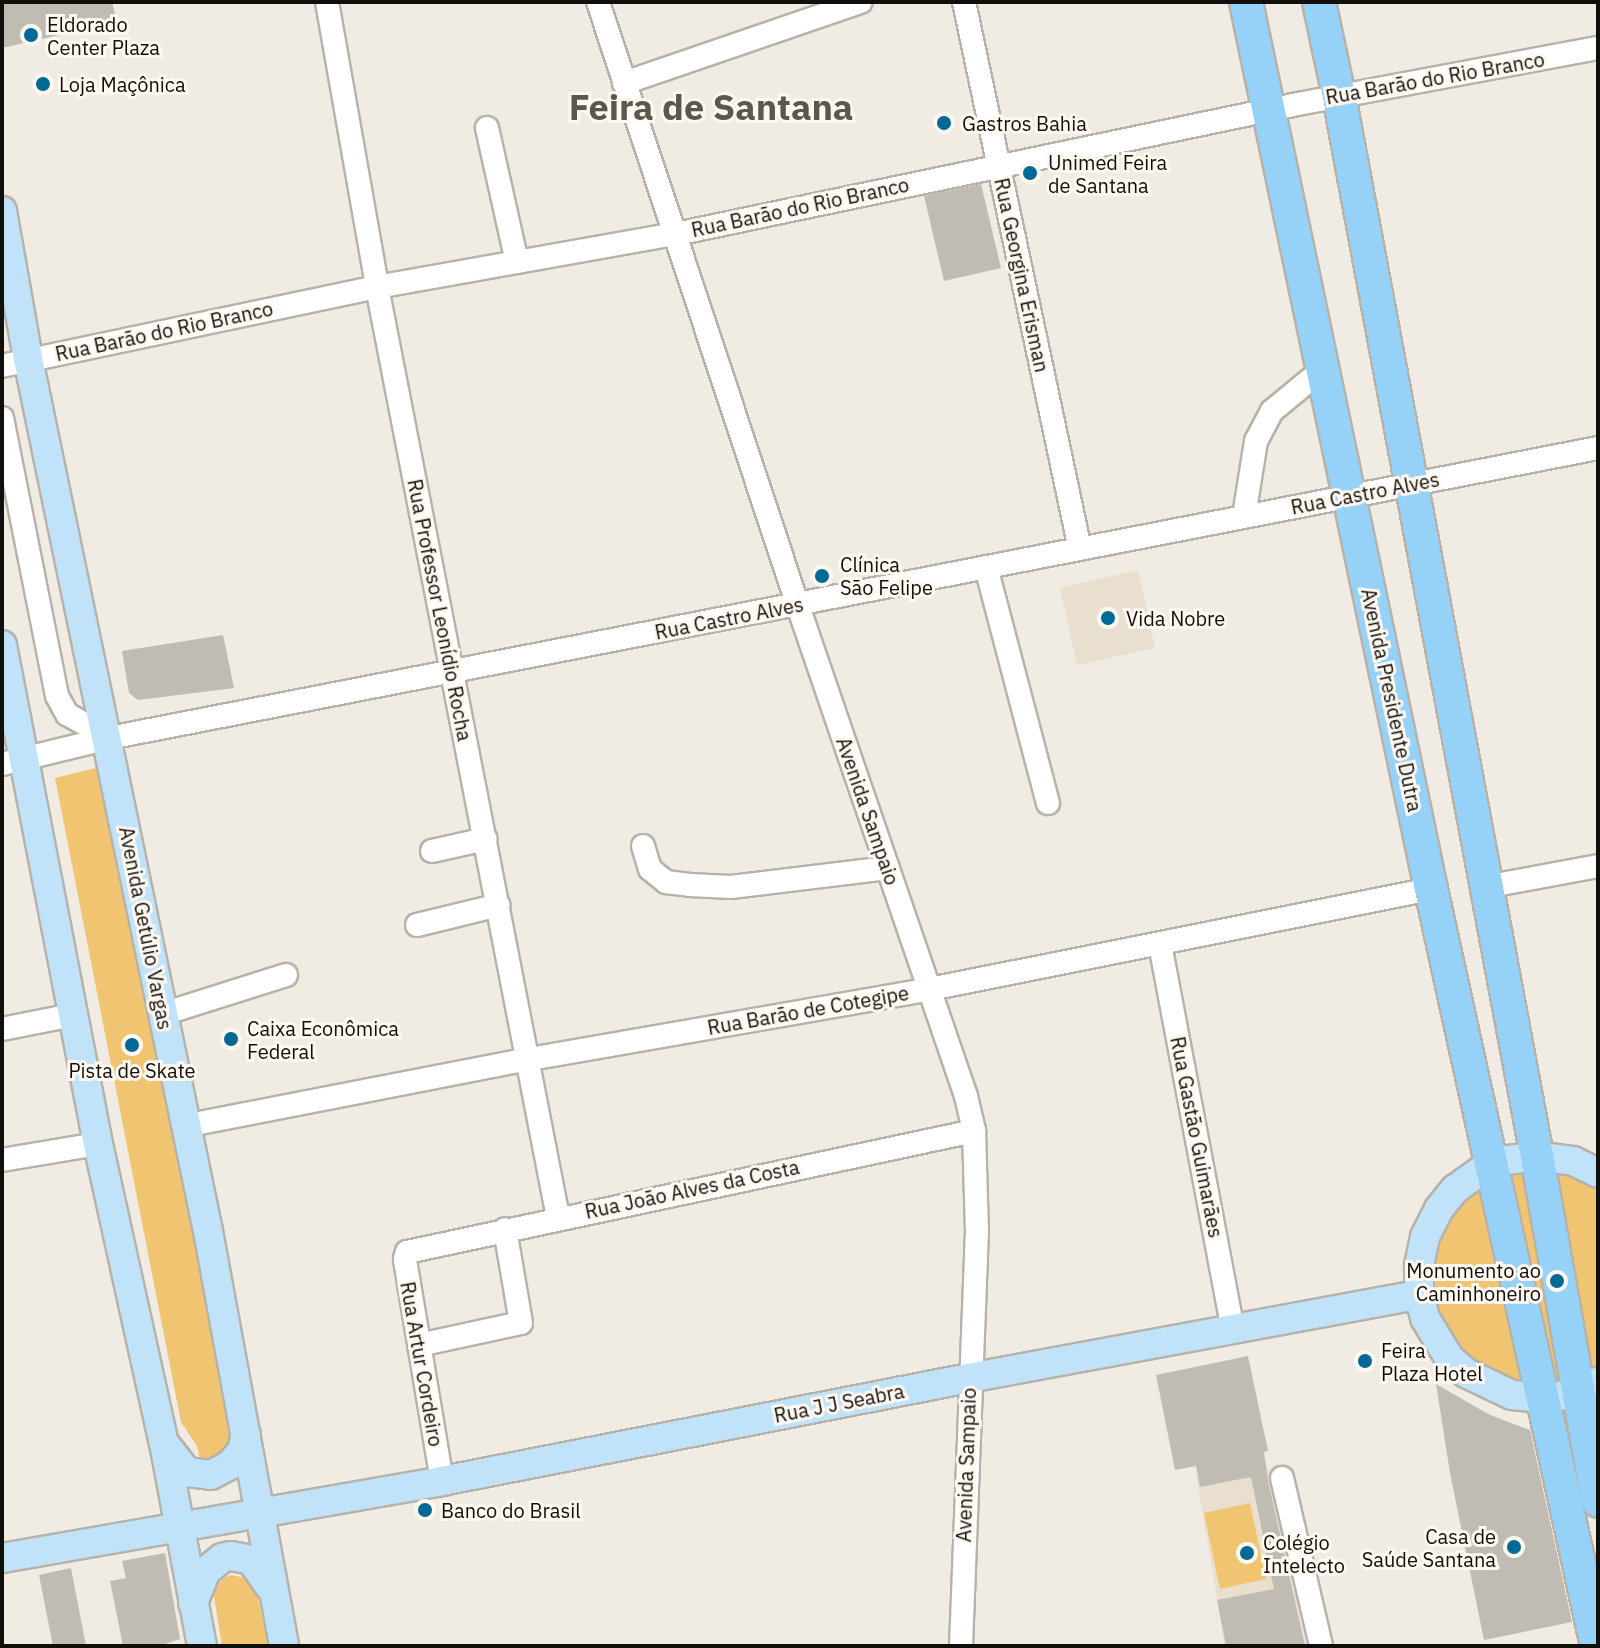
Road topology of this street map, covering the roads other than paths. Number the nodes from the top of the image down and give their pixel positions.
1 (327, 2) edge
2 (598, 2) edge
3 (861, 2) edge
4 (964, 2) edge
5 (1246, 2) edge
6 (1319, 2) edge
7 (1598, 48) edge
8 (624, 83) junction
9 (1339, 96) junction
10 (1268, 110) junction
11 (487, 128) dead end
12 (999, 165) junction
13 (2, 211) edge
14 (676, 234) junction
15 (517, 262) junction
16 (377, 287) junction
17 (15, 362) edge
18 (1323, 369) junction
19 (2, 418) edge
20 (1598, 448) edge
21 (1411, 484) junction
22 (1350, 495) junction
23 (1244, 516) junction
24 (1080, 549) junction
25 (986, 567) junction
26 (798, 606) junction
27 (2, 645) edge
28 (451, 671) junction
29 (109, 738) junction
30 (12, 762) edge
31 (1048, 803) dead end
32 (486, 839) junction
33 (643, 846) dead end
34 (432, 851) dead end
35 (1598, 866) edge
36 (888, 868) junction
37 (1485, 887) junction
38 (1431, 889) junction
39 (499, 905) junction
40 (417, 925) dead end
41 (1160, 944) junction
42 (286, 975) dead end
43 (930, 989) junction
44 (163, 1014) junction
45 (73, 1015) junction
46 (2, 1029) edge
47 (530, 1059) junction
48 (184, 1126) junction
49 (974, 1131) junction
50 (98, 1144) junction
51 (1537, 1156) junction
52 (2, 1160) edge
53 (1492, 1166) junction
54 (1598, 1173) edge
55 (558, 1217) junction
56 (505, 1229) junction
57 (410, 1250) joint
58 (1419, 1295) junction
59 (1233, 1329) junction
60 (419, 1345) junction
61 (969, 1378) junction
62 (1587, 1386) edge
63 (1541, 1398) junction
64 (246, 1434) junction
65 (164, 1443) junction
66 (1282, 1478) dead end
67 (442, 1481) junction
68 (1598, 1501) edge
69 (260, 1514) junction
70 (178, 1529) junction
71 (2, 1558) edge
72 (274, 1594) junction
73 (193, 1603) junction
74 (202, 1646) edge
75 (284, 1646) edge
76 (961, 1646) edge
77 (1321, 1646) edge
78 (1597, 1646) edge

1 - 16 street, Rua Professor Leonídio Rocha
2 - 8 street, Avenida Sampaio
3 - 8 street
4 - 12 street, Rua Georgina Erisman
5 - 10 highway, Avenida Presidente Dutra
6 - 9 highway
7 - 9 street, Rua Barão do Rio Branco
8 - 14 street, Avenida Sampaio
9 - 10 street, Rua Barão do Rio Branco
9 - 21 highway
10 - 12 street, Rua Barão do Rio Branco
10 - 18 highway, Avenida Presidente Dutra
11 - 15 street
12 - 14 street, Rua Barão do Rio Branco
12 - 24 street, Rua Georgina Erisman
13 - 17 main road, Avenida Getúlio Vargas
14 - 15 street, Rua Barão do Rio Branco
14 - 26 street, Avenida Sampaio
15 - 16 street, Rua Barão do Rio Branco
16 - 17 street, Rua Barão do Rio Branco
16 - 28 street, Rua Professor Leonídio Rocha
17 - 29 main road, Avenida Getúlio Vargas
18 - 22 highway, Avenida Presidente Dutra
18 - 23 street
19 - 29 street
20 - 21 street, Rua Castro Alves
21 - 22 street, Rua Castro Alves
21 - 37 highway
22 - 23 street, Rua Castro Alves
22 - 38 highway, Avenida Presidente Dutra
23 - 24 street, Rua Castro Alves
24 - 25 street, Rua Castro Alves
25 - 26 street, Rua Castro Alves
25 - 31 street
26 - 28 street, Rua Castro Alves
26 - 36 street, Avenida Sampaio
27 - 30 main road
28 - 29 street, Rua Castro Alves
28 - 32 street, Rua Professor Leonídio Rocha
29 - 30 street, Rua Castro Alves
29 - 44 main road, Avenida Getúlio Vargas
30 - 45 main road
32 - 34 street
32 - 39 street, Rua Professor Leonídio Rocha
33 - 36 street
35 - 37 street
36 - 43 street, Avenida Sampaio
37 - 51 highway
38 - 41 street, Rua Barão de Cotegipe
38 - 53 highway, Avenida Presidente Dutra
39 - 40 street
39 - 47 street, Rua Professor Leonídio Rocha
41 - 43 street, Rua Barão de Cotegipe
41 - 59 street, Rua Gastão Guimarães
42 - 44 street
43 - 47 street, Rua Barão de Cotegipe
43 - 49 street, Avenida Sampaio
44 - 48 main road, Avenida Getúlio Vargas
45 - 46 street
45 - 50 main road
47 - 48 street, Rua Barão de Cotegipe
47 - 55 street, Rua Professor Leonídio Rocha
48 - 64 main road, Avenida Getúlio Vargas
49 - 55 street, Rua João Alves da Costa
49 - 61 street, Avenida Sampaio
50 - 52 street
50 - 65 main road
51 - 53 main road
51 - 54 main road
51 - 62 highway
53 - 58 main road
53 - 63 highway, Avenida Presidente Dutra
55 - 56 street, Rua João Alves da Costa
56 - 57 street, Rua João Alves da Costa
56 - 60 street
57 - 60 street, Rua Artur Cordeiro
58 - 59 main road, Rua J J Seabra
58 - 63 main road
59 - 61 main road, Rua J J Seabra
60 - 67 street, Rua Artur Cordeiro
61 - 67 main road, Rua J J Seabra
61 - 76 street, Avenida Sampaio
62 - 63 main road
62 - 68 highway
63 - 78 highway, Avenida Presidente Dutra
64 - 65 main road
64 - 69 main road, Avenida Getúlio Vargas
65 - 70 main road
66 - 77 street
67 - 69 main road, Rua J J Seabra
69 - 70 main road, Rua J J Seabra
69 - 72 main road, Avenida Getúlio Vargas
70 - 71 main road, Rua J J Seabra
70 - 73 main road
72 - 73 main road
72 - 75 main road, Avenida Getúlio Vargas
73 - 74 main road

